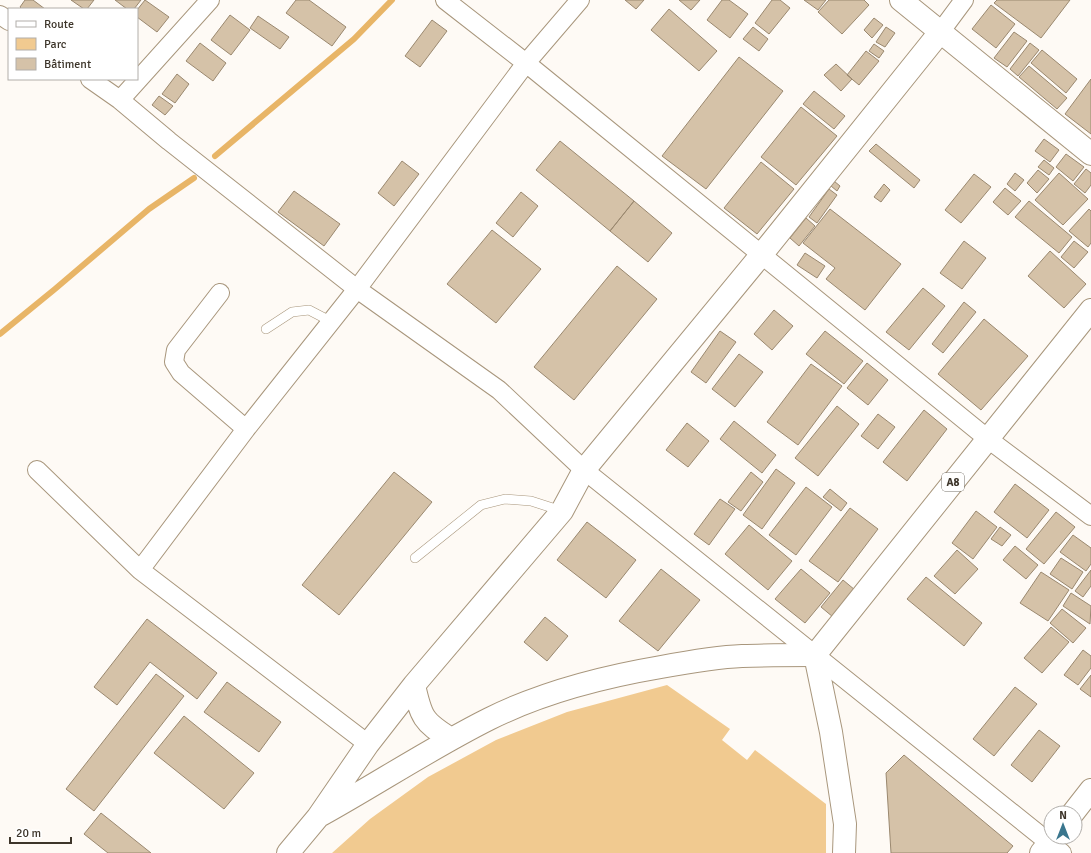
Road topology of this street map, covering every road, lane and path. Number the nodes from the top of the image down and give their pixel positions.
1 (210, 0) edge
2 (445, 0) edge
3 (580, 0) edge
4 (901, 0) edge
5 (964, 0) edge
6 (941, 31) junction
7 (526, 63) junction
8 (91, 80) edge
9 (120, 100) junction
10 (1091, 154) edge
11 (762, 254) junction
12 (358, 289) junction
13 (220, 293) dead end
14 (1091, 310) edge
15 (332, 322) junction
16 (266, 329) dead end
17 (246, 429) junction
18 (988, 439) junction
19 (37, 470) dead end
20 (584, 470) junction
21 (562, 511) junction
22 (1091, 516) edge
23 (416, 558) dead end
24 (140, 570) junction
25 (815, 655) junction
26 (414, 685) junction
27 (451, 739) junction
28 (368, 744) junction
29 (1091, 790) edge
30 (1079, 805) edge
31 (318, 817) junction
32 (1052, 847) edge
33 (288, 853) edge
34 (844, 853) edge

1 - 9 street
2 - 7 street
3 - 7 street
4 - 6 street
5 - 6 street
6 - 10 street
6 - 11 street
7 - 11 street
7 - 12 street
8 - 9 street
9 - 12 street
11 - 18 street
11 - 20 street
12 - 15 street
12 - 20 street
13 - 17 street
14 - 18 street, A8
15 - 16 lane
15 - 17 street
17 - 24 street
18 - 22 street
18 - 25 street, A8
19 - 24 street
20 - 21 street
20 - 25 street
21 - 23 lane
21 - 26 street
24 - 28 street
25 - 27 street
25 - 32 street
25 - 34 street
26 - 27 street
26 - 28 street
27 - 31 street
28 - 31 street
29 - 30 street
31 - 33 street

